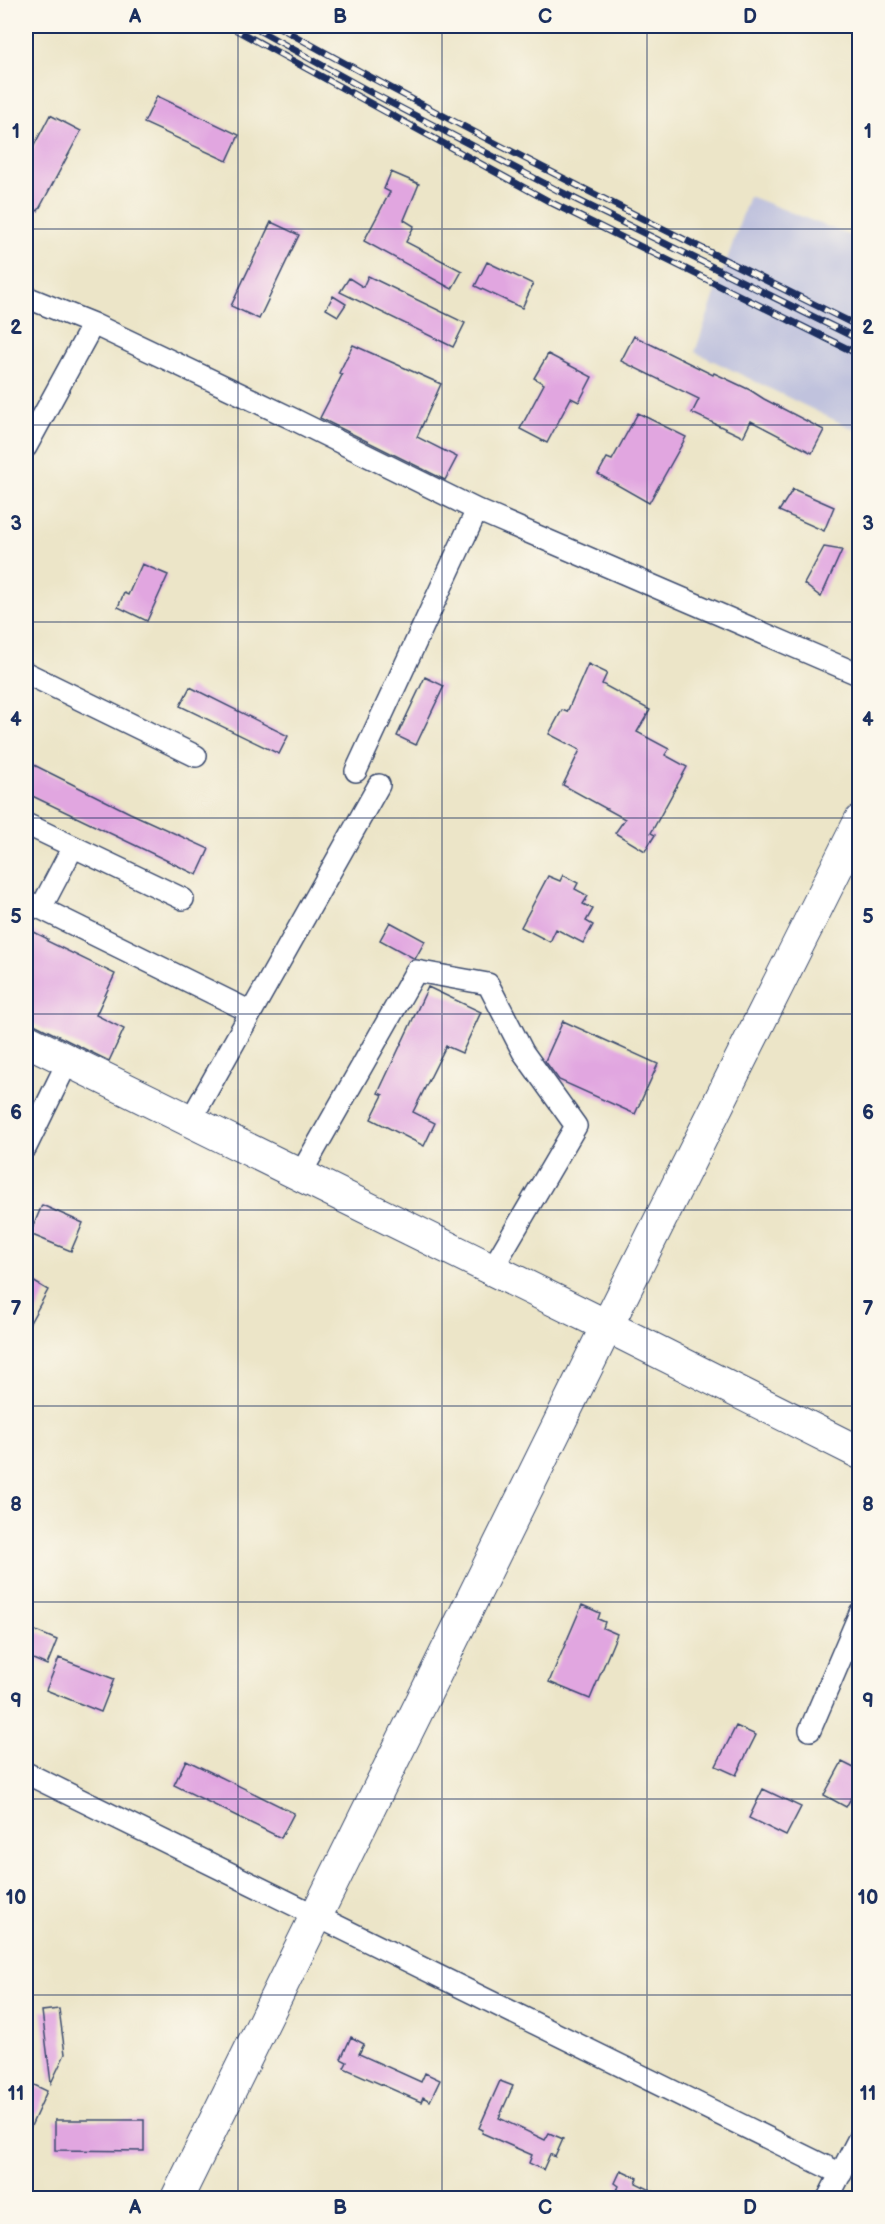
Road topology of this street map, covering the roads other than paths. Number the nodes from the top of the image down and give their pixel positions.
1 (26, 297) edge
2 (93, 324) junction
3 (26, 447) edge
4 (477, 510) junction
5 (26, 673) edge
6 (860, 675) edge
7 (196, 756) dead end
8 (356, 771) dead end
9 (379, 785) dead end
10 (860, 821) edge
11 (26, 824) edge
12 (74, 847) junction
13 (183, 899) dead end
14 (33, 904) edge
15 (251, 1012) junction
16 (26, 1040) edge
17 (68, 1061) junction
18 (190, 1121) junction
19 (26, 1147) edge
20 (300, 1175) junction
21 (492, 1269) junction
22 (607, 1326) junction
23 (860, 1453) edge
24 (860, 1613) edge
25 (810, 1730) dead end
26 (26, 1773) edge
27 (315, 1917) junction
28 (860, 2136) edge
29 (841, 2174) junction
30 (177, 2199) edge
31 (828, 2199) edge

1 - 2 street
2 - 3 street
2 - 4 street
4 - 6 street
4 - 8 street
5 - 7 street
9 - 15 street
10 - 22 street
11 - 12 street
12 - 13 street
12 - 14 street
14 - 15 street
15 - 18 street
16 - 17 street
17 - 18 street
17 - 19 street
18 - 20 street
20 - 21 street
20 - 21 street
21 - 22 street
22 - 23 street
22 - 27 street
24 - 25 street
26 - 27 street
27 - 29 street
27 - 30 street
28 - 29 street
29 - 31 street

